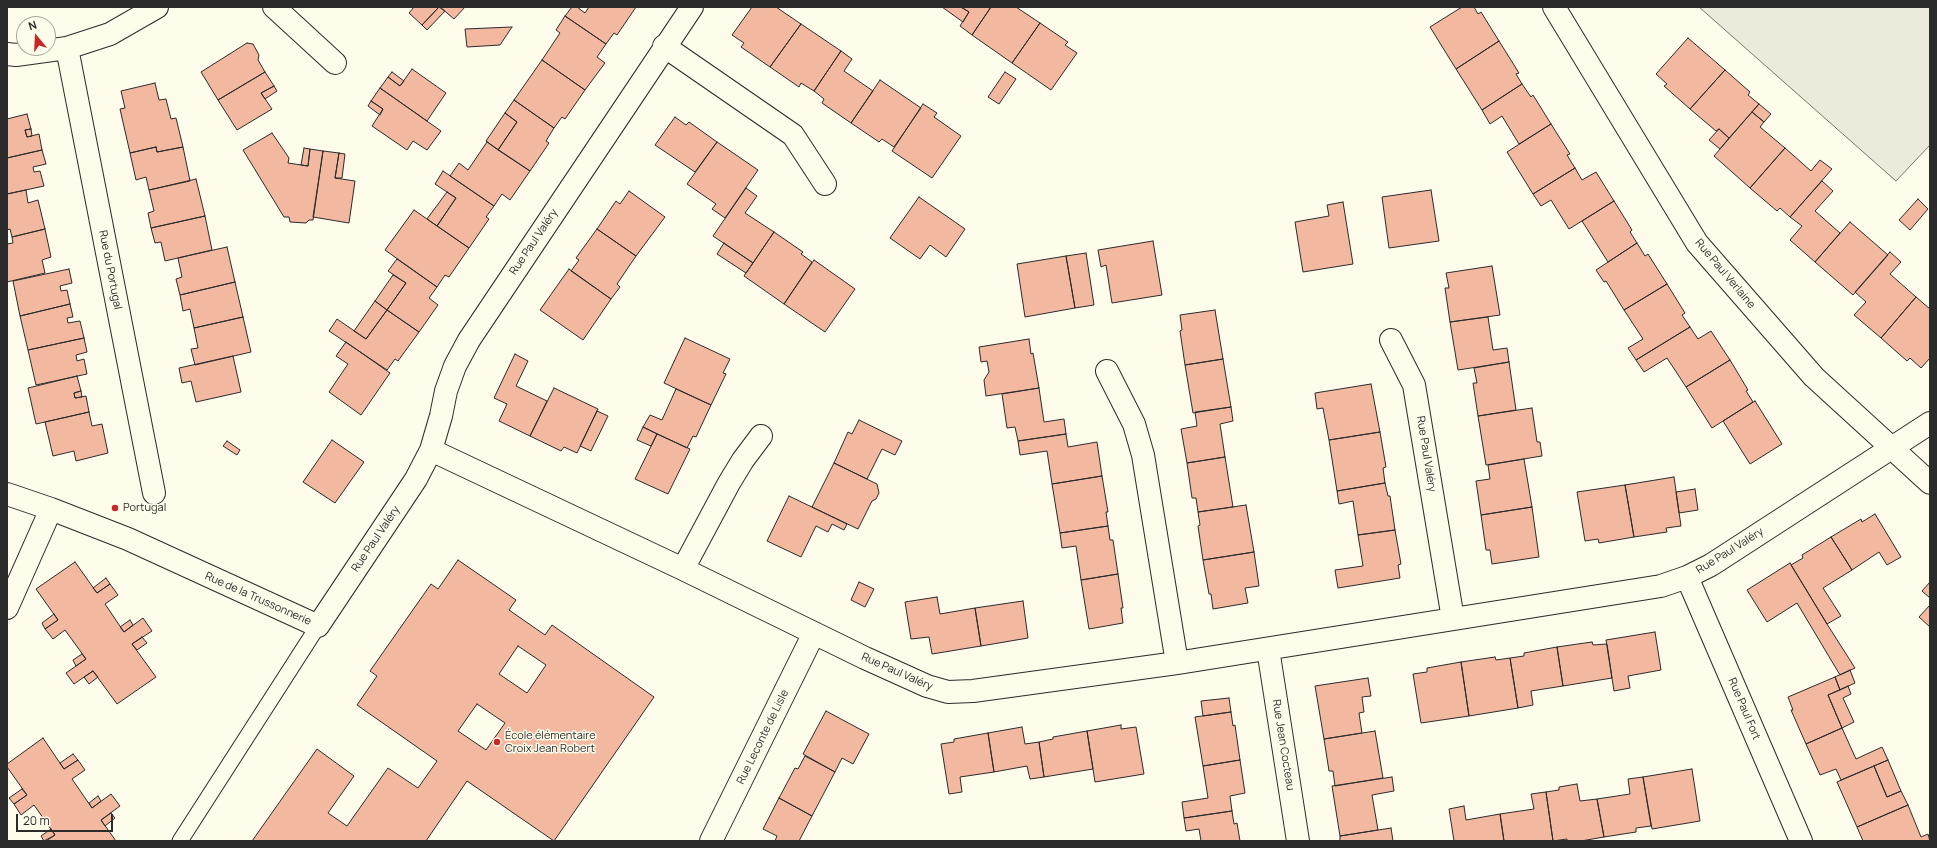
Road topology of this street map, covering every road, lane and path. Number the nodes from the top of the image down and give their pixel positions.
1 (157, 7) edge
2 (274, 7) edge
3 (692, 7) edge
4 (1554, 7) edge
5 (664, 46) junction
6 (67, 48) junction
7 (7, 54) edge
8 (335, 63) dead end
9 (825, 184) dead end
10 (1391, 340) dead end
11 (1107, 371) dead end
12 (1930, 424) edge
13 (761, 436) dead end
14 (1892, 448) junction
15 (431, 450) junction
16 (1930, 483) edge
17 (154, 493) dead end
18 (7, 494) edge
19 (52, 509) junction
20 (683, 569) junction
21 (1687, 577) junction
22 (7, 608) edge
23 (1453, 619) junction
24 (318, 626) junction
25 (814, 633) junction
26 (1268, 649) junction
27 (1177, 663) junction
28 (180, 841) edge
29 (711, 841) edge
30 (1298, 841) edge
31 (1801, 841) edge

1 - 6 street
2 - 8 street
3 - 5 street, Rue Paul Valéry
4 - 14 street, Rue Paul Verlaine
5 - 9 street
5 - 15 street, Rue Paul Valéry
6 - 7 street
6 - 17 street, Rue du Portugal
10 - 23 street, Rue Paul Valéry
11 - 27 street
12 - 14 street, Rue Paul Valéry
13 - 20 street
14 - 16 street, Rue Paul Verlaine
14 - 21 street, Rue Paul Valéry
15 - 20 street, Rue Paul Valéry
15 - 24 street, Rue Paul Valéry
18 - 19 street, Rue de la Trussonnerie
19 - 22 street
19 - 24 street, Rue de la Trussonnerie
20 - 25 street, Rue Paul Valéry
21 - 23 street, Rue Paul Valéry
21 - 31 street, Rue Paul Fort
23 - 26 street, Rue Paul Valéry
24 - 28 lane, Rue de la Trussonnerie
25 - 27 street, Rue Paul Valéry
25 - 29 street, Rue Leconte de Lisle
26 - 27 street, Rue Paul Valéry
26 - 30 street, Rue Jean Cocteau

